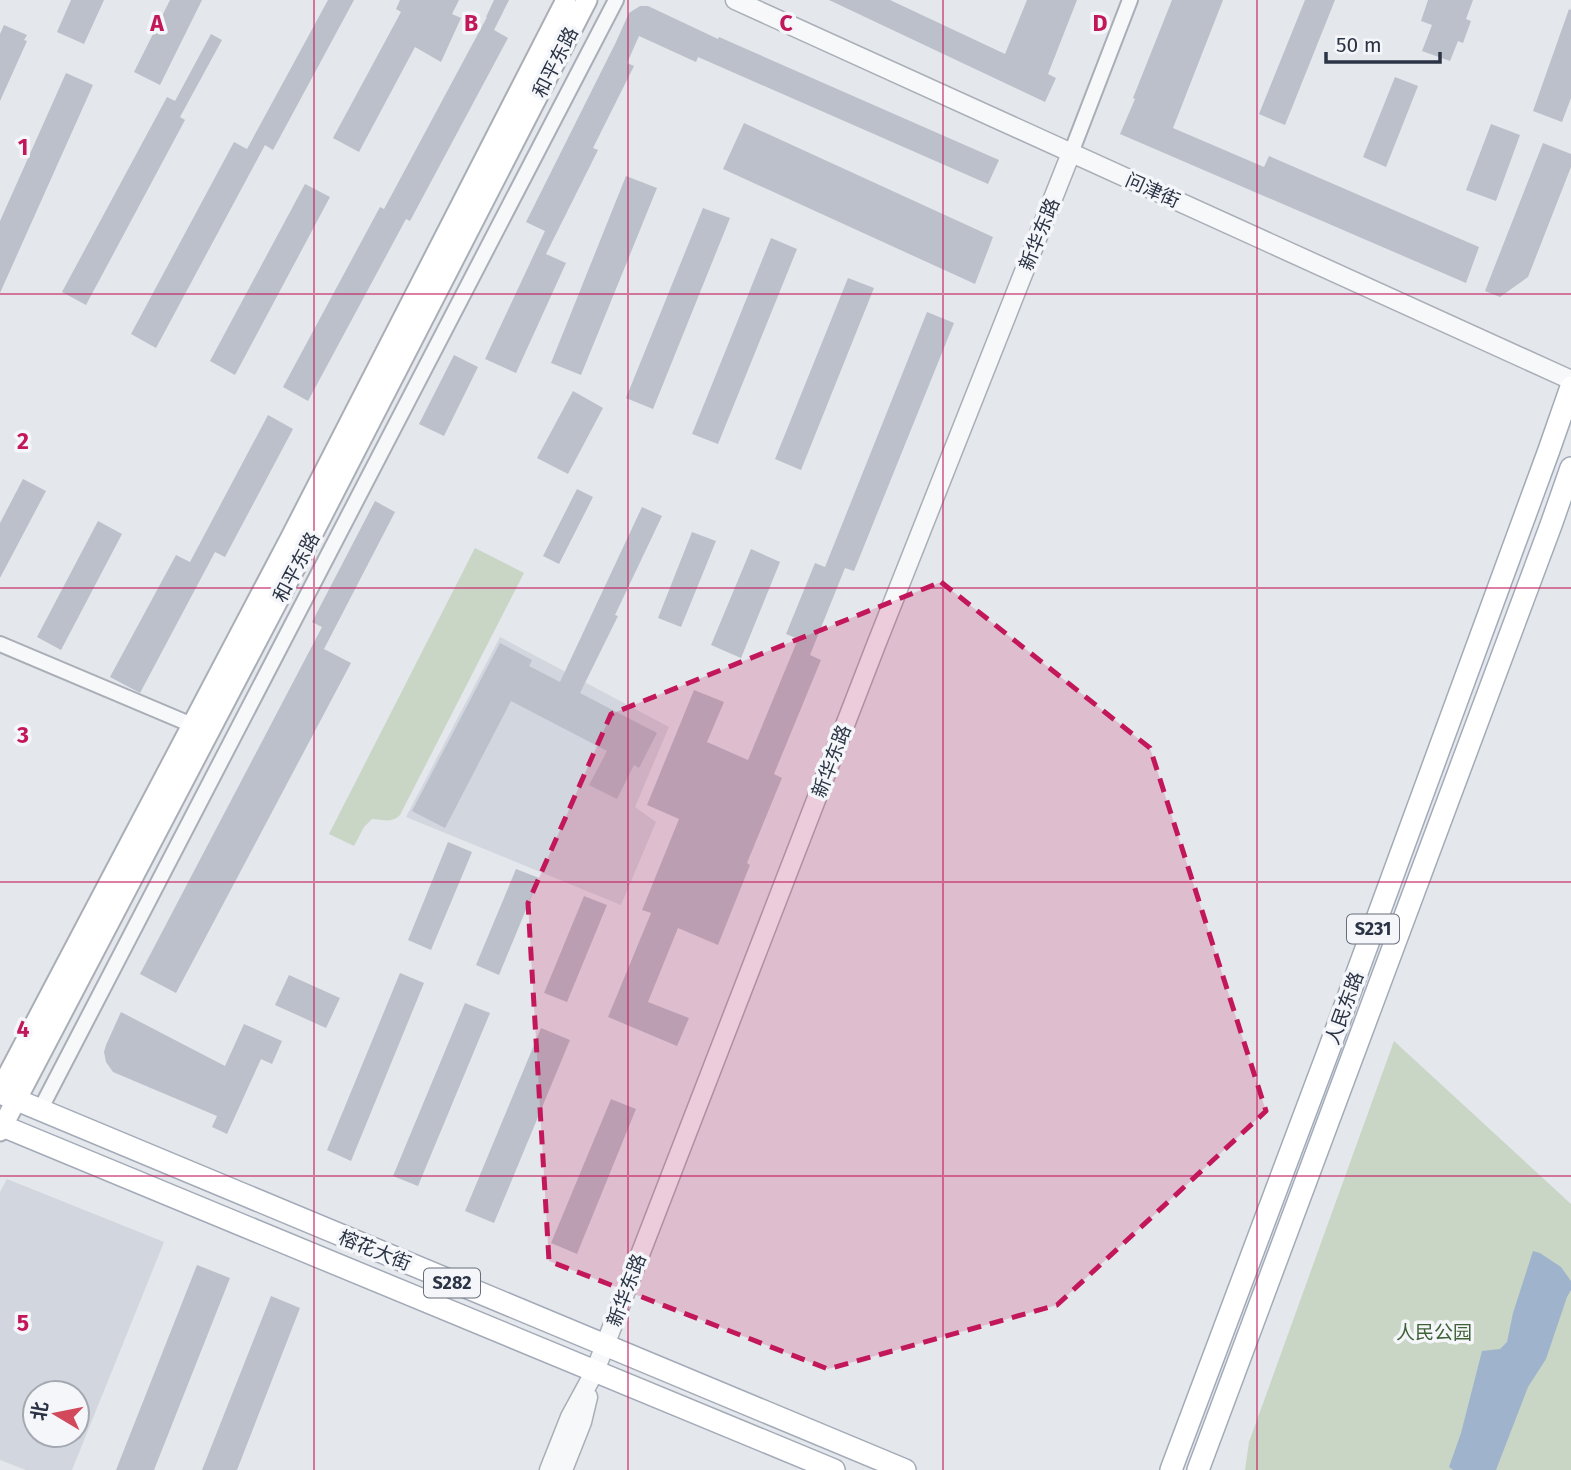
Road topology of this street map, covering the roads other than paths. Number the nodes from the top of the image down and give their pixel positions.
1 (566, 0) edge
2 (587, 0) edge
3 (616, 0) edge
4 (735, 0) edge
5 (1130, 0) edge
6 (1071, 153) junction
7 (1571, 380) edge
8 (1571, 387) edge
9 (1571, 468) edge
10 (0, 644) edge
11 (192, 724) junction
12 (6, 1063) edge
13 (5, 1094) edge
14 (40, 1110) junction
15 (1, 1127) edge
16 (605, 1346) junction
17 (595, 1371) junction
18 (549, 1470) edge
19 (563, 1470) edge
20 (834, 1470) edge
21 (905, 1470) edge
22 (1171, 1470) edge
23 (1198, 1470) edge

1 - 11 main road, 和平东路
2 - 13 main road, 和平东路
3 - 14 street
4 - 6 street, 问津街
5 - 6 street
6 - 7 street, 问津街
6 - 16 street, 新华东路
8 - 22 main road, 人民东路 / S231
9 - 23 main road, 人民东路 / S231
10 - 11 street
11 - 12 main road, 和平东路
12 - 13 main road, 和平东路
13 - 14 main road, 榕花大街 / S282
13 - 15 main road, 和平东路
14 - 16 main road, 榕花大街 / S282
15 - 17 main road, 榕花大街 / S282
16 - 17 street, 新华东路
16 - 21 main road, 榕花大街 / S282
17 - 18 street, 新华东路
17 - 19 street, 新华东路
17 - 20 main road, 榕花大街 / S282

